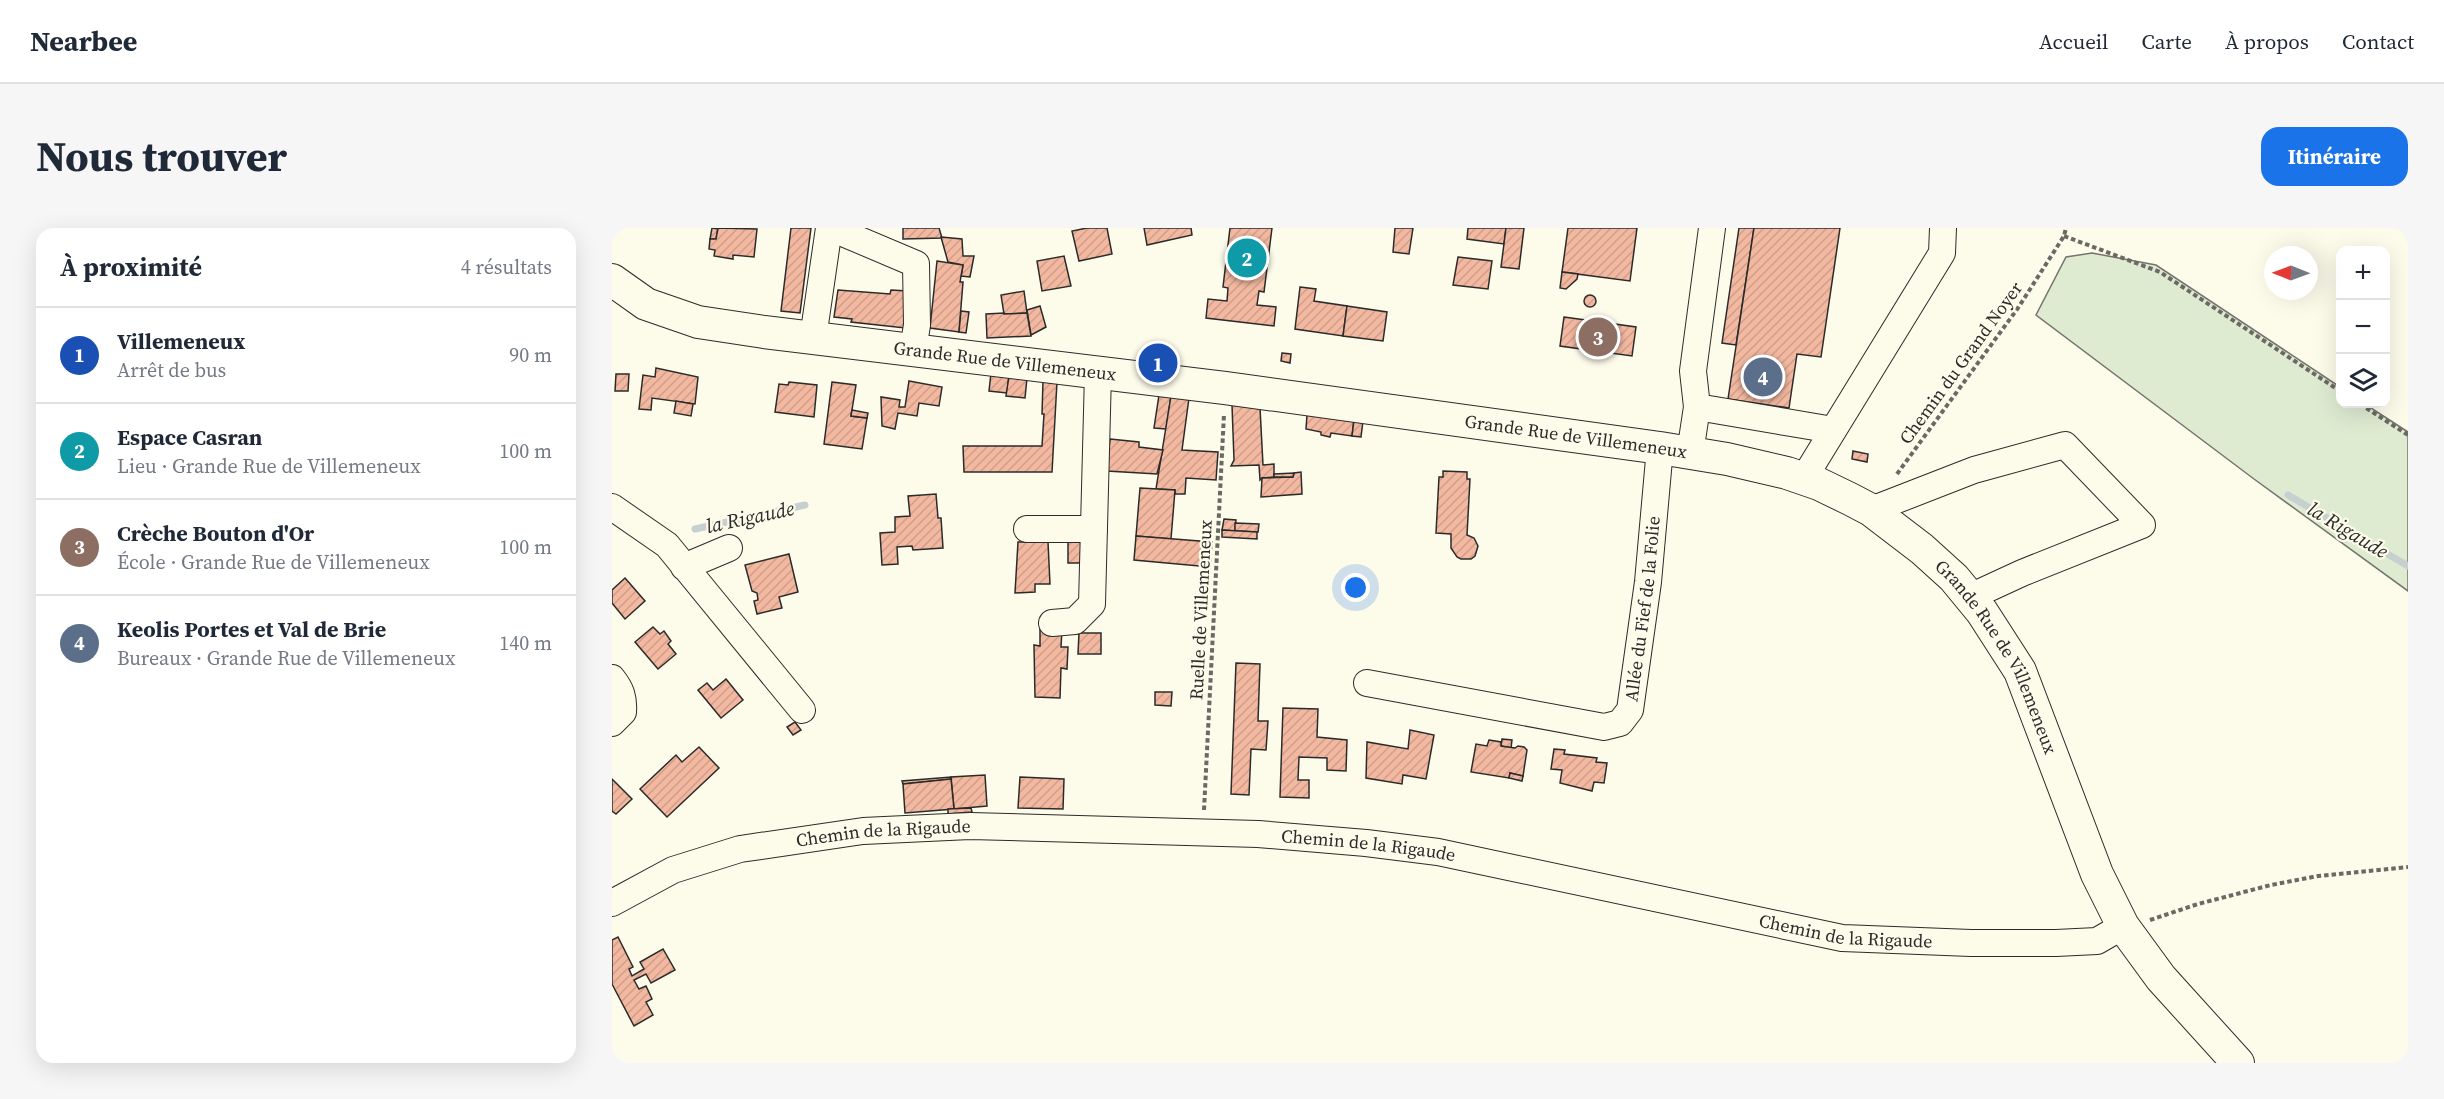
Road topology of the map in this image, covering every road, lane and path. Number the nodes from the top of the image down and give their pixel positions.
1 (830, 228) edge
2 (1712, 228) edge
3 (1942, 228) edge
4 (2066, 228) edge
5 (2064, 236) junction
6 (613, 284) edge
7 (813, 338) junction
8 (913, 350) junction
9 (1098, 373) junction
10 (1225, 388) junction
11 (2336, 388) edge
12 (1698, 407) junction
13 (2366, 408) edge
14 (1833, 430) junction
15 (2408, 435) edge
16 (1675, 450) junction
17 (1895, 477) dead end
18 (1804, 478) junction
19 (612, 507) edge
20 (1871, 510) junction
21 (1027, 529) dead end
22 (1094, 529) junction
23 (729, 548) dead end
24 (684, 567) junction
25 (1970, 597) junction
26 (1052, 623) dead end
27 (612, 678) edge
28 (1367, 684) dead end
29 (802, 710) dead end
30 (612, 723) edge
31 (1203, 832) junction
32 (2408, 867) edge
33 (612, 903) edge
34 (2123, 926) junction
35 (2238, 1063) edge

1 - 7 street
1 - 8 street
2 - 12 street, Allée du Fief de la Folie
3 - 14 street
4 - 5 path, Chemin du Grand Noyer
5 - 11 path
5 - 17 path, Chemin du Grand Noyer
6 - 7 main road, Grande Rue de Villemeneux
7 - 8 main road, Grande Rue de Villemeneux
8 - 9 main road, Grande Rue de Villemeneux
9 - 10 main road, Grande Rue de Villemeneux
9 - 22 street
10 - 16 main road, Grande Rue de Villemeneux
10 - 31 path, Ruelle de Villemeneux
12 - 14 street
12 - 16 street, Allée du Fief de la Folie
13 - 15 path
14 - 18 street
16 - 18 main road, Grande Rue de Villemeneux
16 - 28 street, Allée du Fief de la Folie
18 - 20 main road, Grande Rue de Villemeneux
19 - 24 street
20 - 25 main road, Grande Rue de Villemeneux
20 - 25 street
21 - 22 street
22 - 26 street
23 - 24 street
24 - 29 street
25 - 34 main road, Grande Rue de Villemeneux
27 - 30 street
31 - 33 street, Chemin de la Rigaude
31 - 34 street, Chemin de la Rigaude
32 - 34 path
34 - 35 main road, Grande Rue de Villemeneux

